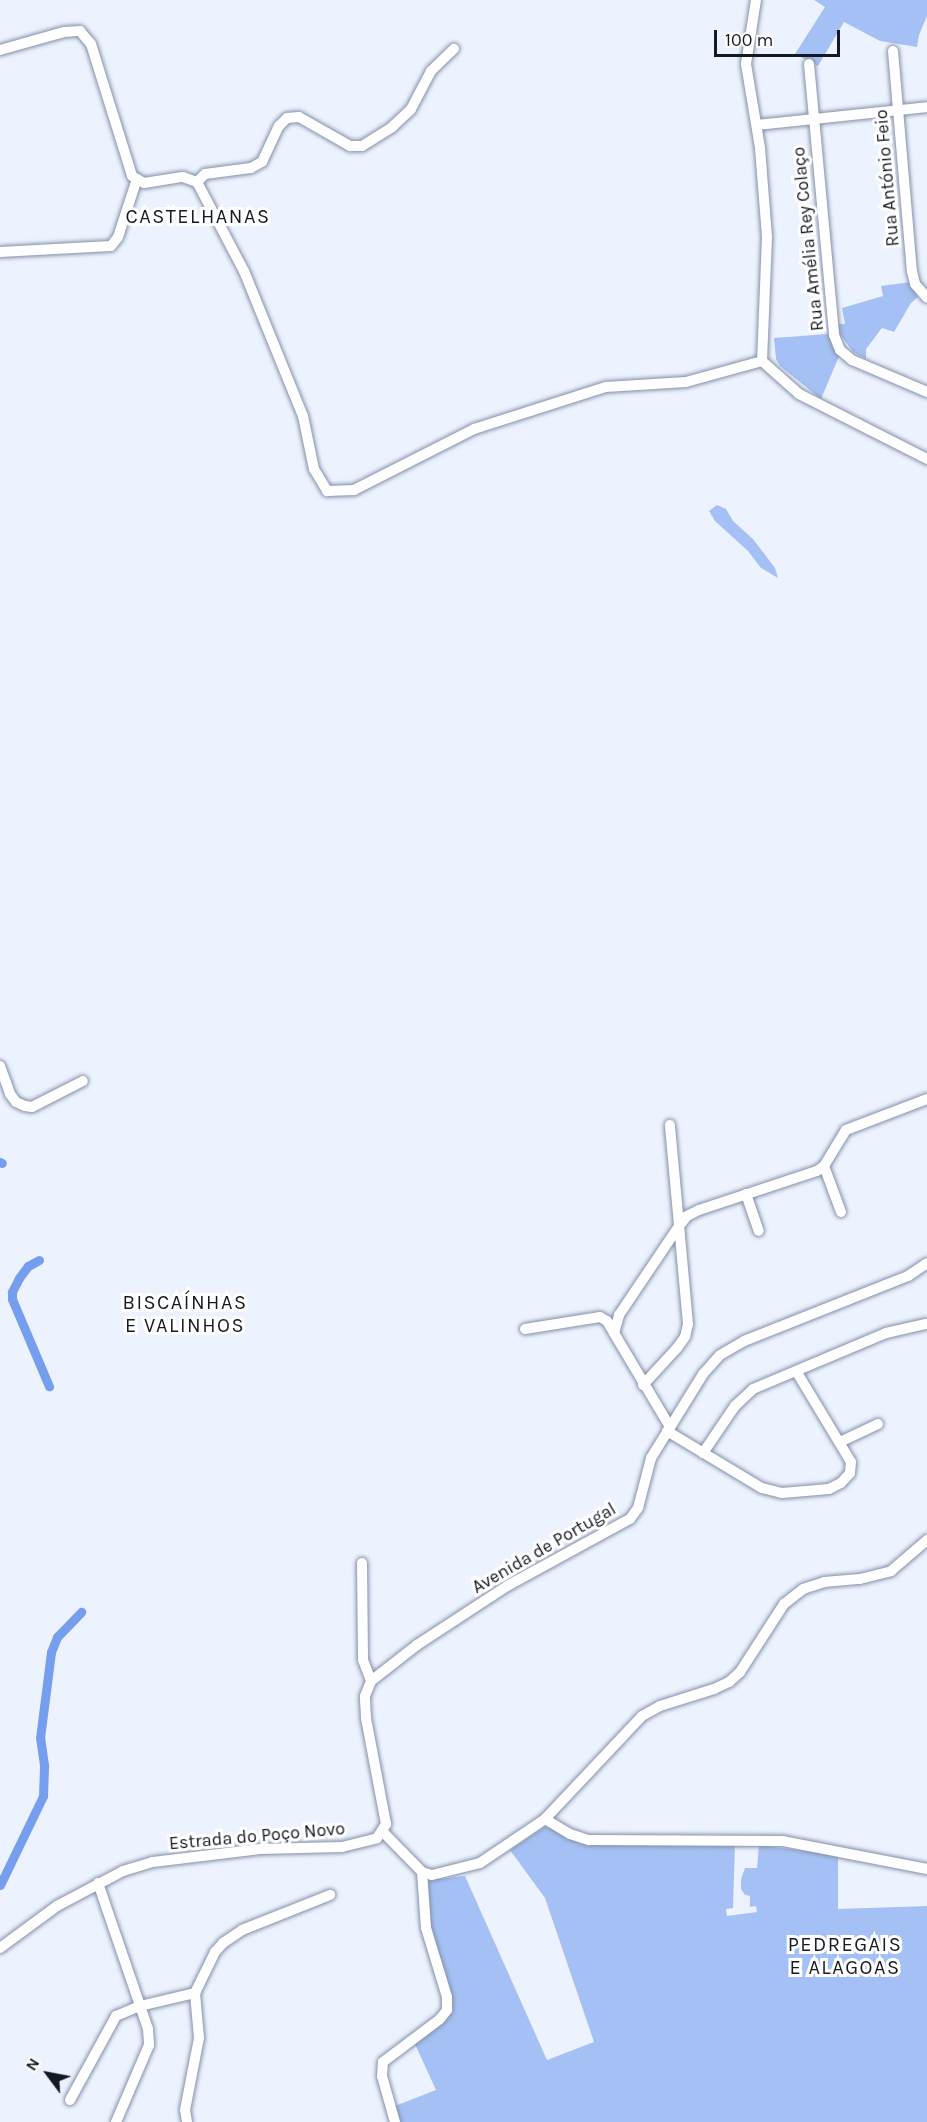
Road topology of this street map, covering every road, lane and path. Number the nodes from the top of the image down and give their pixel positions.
1 (756, 0) edge
2 (454, 49) dead end
3 (0, 50) edge
4 (893, 51) dead end
5 (809, 64) dead end
6 (927, 107) edge
7 (897, 110) junction
8 (813, 118) junction
9 (757, 125) junction
10 (137, 179) junction
11 (197, 182) junction
12 (0, 252) edge
13 (927, 298) edge
14 (762, 361) junction
15 (927, 392) edge
16 (927, 459) edge
17 (0, 1066) edge
18 (84, 1081) dead end
19 (927, 1099) edge
20 (670, 1125) dead end
21 (824, 1166) junction
22 (746, 1194) junction
23 (841, 1212) dead end
24 (679, 1226) junction
25 (759, 1231) dead end
26 (927, 1263) edge
27 (926, 1323) edge
28 (525, 1329) dead end
29 (614, 1333) junction
30 (796, 1371) junction
31 (643, 1385) junction
32 (878, 1424) dead end
33 (668, 1429) junction
34 (840, 1442) junction
35 (703, 1453) junction
36 (927, 1540) edge
37 (362, 1563) dead end
38 (371, 1681) junction
39 (545, 1820) junction
40 (383, 1832) junction
41 (927, 1869) edge
42 (422, 1872) junction
43 (98, 1883) junction
44 (330, 1894) dead end
45 (0, 1948) edge
46 (195, 1993) junction
47 (140, 2006) junction
48 (70, 2100) dead end
49 (116, 2122) edge
50 (187, 2122) edge
51 (395, 2122) edge

1 - 9 street
2 - 11 street
3 - 10 street
4 - 7 street, Rua António Feio
5 - 8 street, Rua Amélia Rey Colaço
6 - 7 street
7 - 8 street
7 - 13 street, Rua António Feio
8 - 9 street
8 - 15 street, Rua Amélia Rey Colaço
9 - 14 street
10 - 11 street
10 - 12 street
11 - 14 street
14 - 16 street
17 - 18 street
19 - 21 street
20 - 24 street
21 - 22 street
21 - 23 street
22 - 24 street
22 - 25 street
24 - 29 street
24 - 31 street
26 - 33 street, Avenida de Portugal
27 - 30 street
28 - 29 street
29 - 31 street
30 - 34 street
30 - 35 street
31 - 33 street
32 - 34 street
33 - 35 street
33 - 38 street, Avenida de Portugal
34 - 35 street
36 - 39 street
37 - 38 street
38 - 40 street
39 - 41 street
39 - 42 street
40 - 42 street
40 - 43 street, Estrada do Poço Novo
42 - 51 street
43 - 45 street, Estrada do Poço Novo
43 - 47 street
44 - 46 street
46 - 47 street
46 - 50 street
47 - 48 street
47 - 49 street

